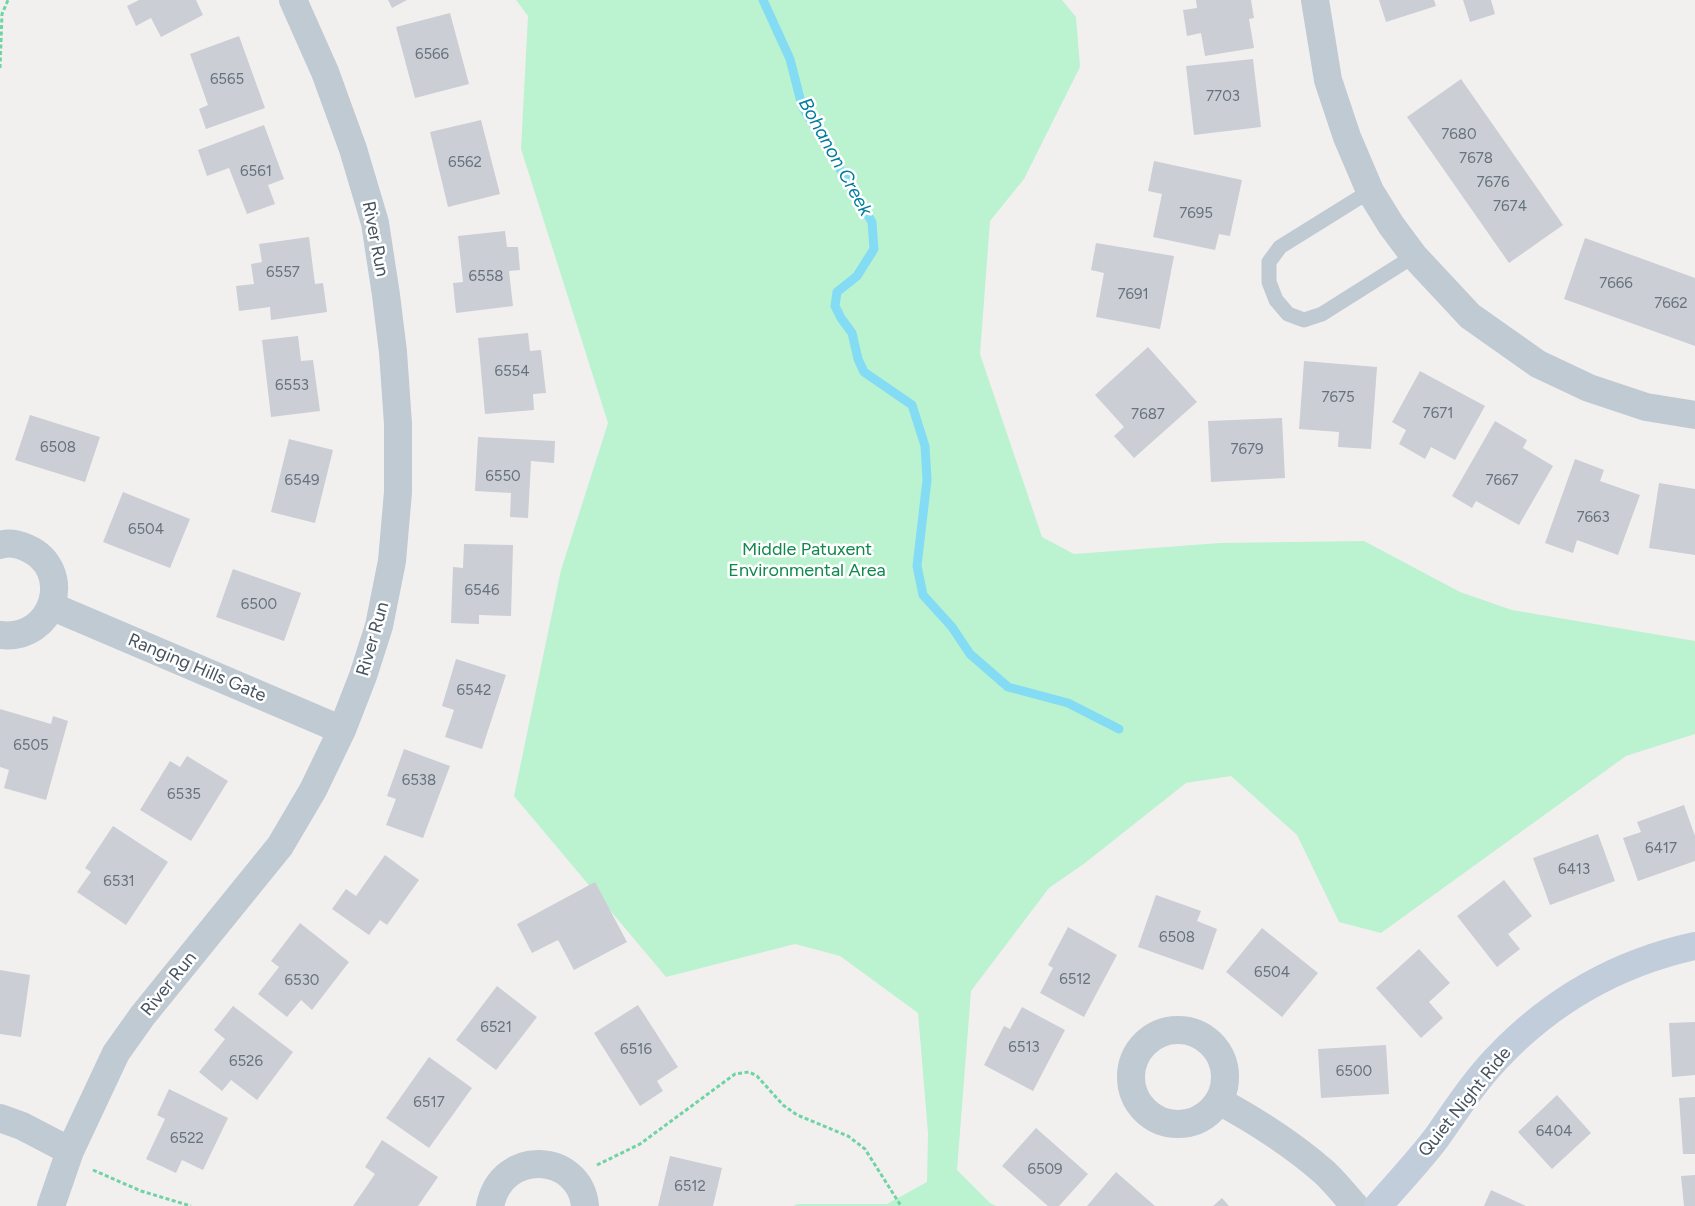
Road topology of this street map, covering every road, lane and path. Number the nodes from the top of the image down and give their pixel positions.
1 (8, 0) edge
2 (294, 0) edge
3 (1316, 0) edge
4 (0, 68) edge
5 (1370, 191) junction
6 (1414, 256) junction
7 (1695, 415) edge
8 (0, 545) edge
9 (51, 606) junction
10 (0, 635) edge
11 (342, 730) junction
12 (1695, 946) edge
13 (1218, 1101) dead end
14 (0, 1118) edge
15 (68, 1155) junction
16 (572, 1178) junction
17 (51, 1206) edge
18 (191, 1206) edge
19 (490, 1206) edge
20 (585, 1206) edge
21 (901, 1206) edge
22 (1355, 1206) edge
23 (1378, 1206) edge

1 - 4 path
2 - 11 street, River Run
3 - 5 street
5 - 6 street
5 - 6 lane
6 - 7 street
8 - 9 street
9 - 10 street
9 - 11 street, Ranging Hills Gate
11 - 15 street, River Run
12 - 23 street, Quiet Night Ride
13 - 22 street
14 - 15 street
15 - 17 street, River Run
15 - 18 path
16 - 19 street
16 - 20 street
16 - 21 path

